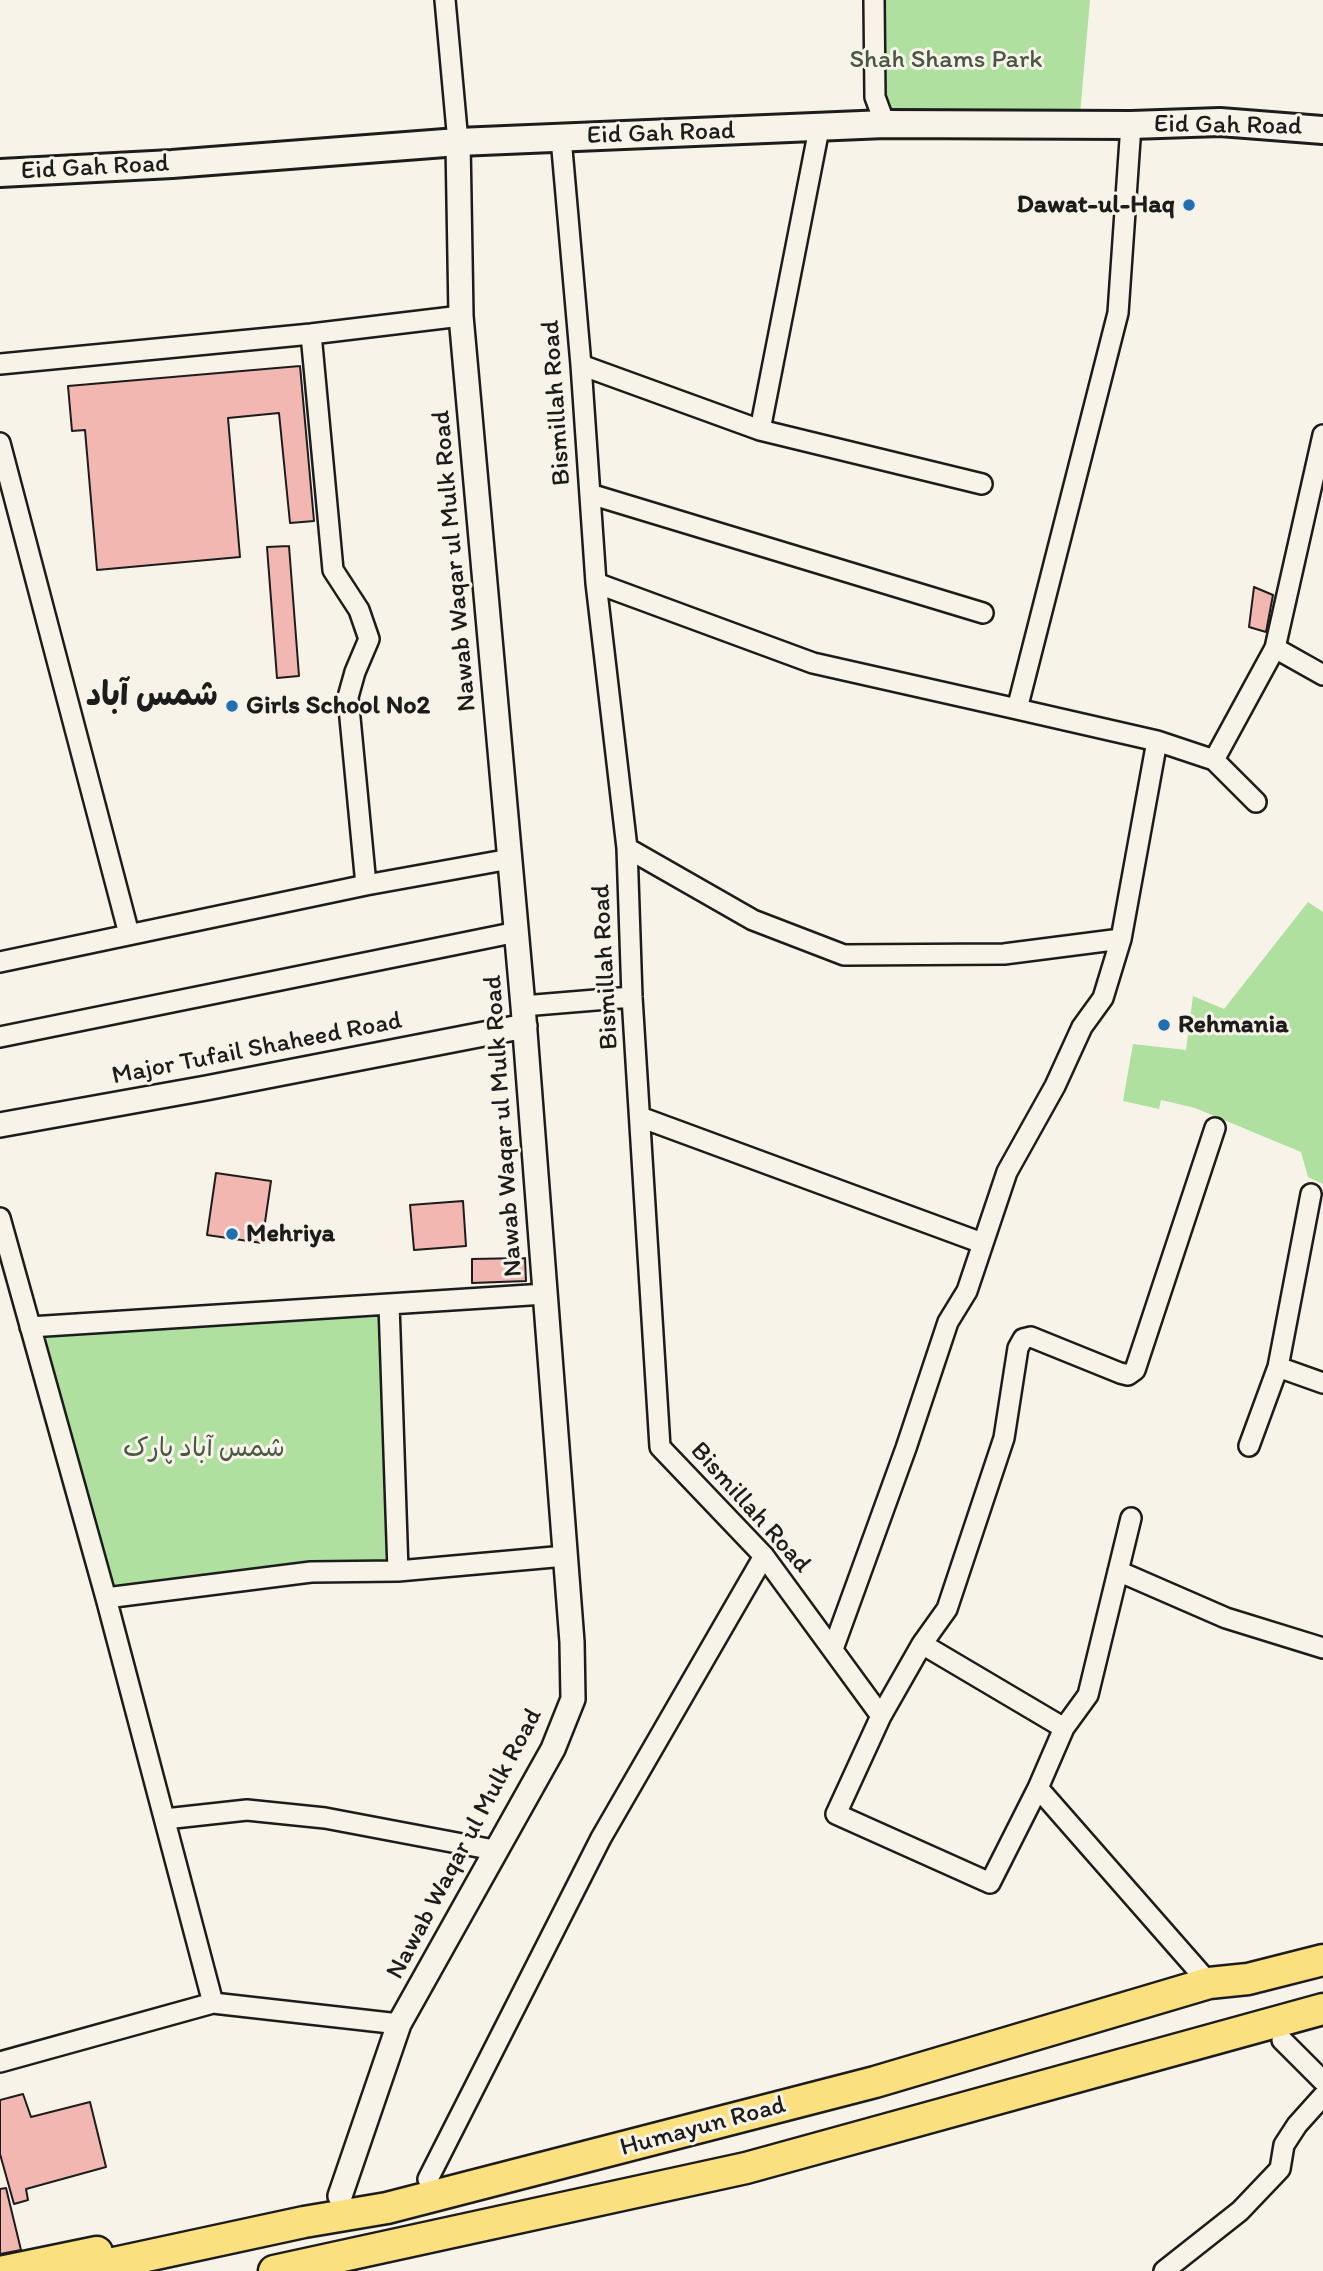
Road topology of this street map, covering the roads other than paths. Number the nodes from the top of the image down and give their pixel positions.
1 (445, 0) edge
2 (874, 0) edge
3 (885, 124) junction
4 (1131, 125) junction
5 (819, 129) junction
6 (1323, 130) edge
7 (561, 138) junction
8 (458, 142) junction
9 (0, 173) edge
10 (461, 316) junction
11 (312, 334) junction
12 (0, 364) edge
13 (581, 365) junction
14 (760, 430) junction
15 (1323, 435) edge
16 (0, 443) edge
17 (982, 484) dead end
18 (590, 494) junction
19 (596, 583) junction
20 (983, 614) dead end
21 (1275, 648) junction
22 (1323, 675) edge
23 (1017, 709) junction
24 (1157, 741) junction
25 (1214, 760) junction
26 (1256, 802) dead end
27 (627, 848) junction
28 (510, 859) junction
29 (366, 885) junction
30 (517, 932) junction
31 (129, 934) junction
32 (1121, 939) junction
33 (0, 962) edge
34 (632, 997) junction
35 (524, 1016) junction
36 (0, 1037) edge
37 (640, 1116) junction
38 (0, 1125) edge
39 (1214, 1128) dead end
40 (1311, 1194) dead end
41 (0, 1218) edge
42 (982, 1242) junction
43 (545, 1294) junction
44 (389, 1304) junction
45 (30, 1327) junction
46 (1278, 1367) junction
47 (1323, 1382) edge
48 (1249, 1446) dead end
49 (1131, 1518) dead end
50 (565, 1556) junction
51 (764, 1556) junction
52 (398, 1571) junction
53 (1118, 1571) junction
54 (106, 1598) junction
55 (922, 1644) junction
56 (1323, 1648) edge
57 (833, 1649) junction
58 (881, 1716) junction
59 (1064, 1728) junction
60 (1038, 1788) junction
61 (165, 1819) junction
62 (494, 1850) junction
63 (1323, 1960) edge
64 (1209, 1983) junction
65 (213, 2003) junction
66 (1323, 2009) edge
67 (399, 2024) junction
68 (1282, 2040) dead end
69 (0, 2062) edge
70 (1323, 2081) edge
71 (1323, 2096) edge
72 (521, 2174) junction
73 (428, 2179) junction
74 (340, 2196) junction
75 (5, 2271) edge
76 (77, 2271) edge
77 (274, 2271) edge
78 (1164, 2271) edge

1 - 8 street, Nawab Waqar ul Mulk Road
2 - 3 street
3 - 4 main road, Eid Gah Road
3 - 5 main road, Eid Gah Road
4 - 6 main road, Eid Gah Road
4 - 23 street
5 - 7 main road, Eid Gah Road
5 - 14 street
7 - 8 main road, Eid Gah Road
7 - 13 street, Bismillah Road
8 - 9 main road, Eid Gah Road
8 - 10 street, Nawab Waqar ul Mulk Road
10 - 11 street
10 - 28 street, Nawab Waqar ul Mulk Road
11 - 12 street
11 - 29 street
13 - 14 street
13 - 18 street, Bismillah Road
14 - 17 street
15 - 21 street
16 - 31 street
18 - 19 street, Bismillah Road
18 - 20 street
19 - 23 street
19 - 27 street, Bismillah Road
21 - 22 street
21 - 25 street
23 - 24 street
24 - 25 street
24 - 32 street
25 - 26 street
27 - 32 street
27 - 34 street, Bismillah Road
28 - 29 street
28 - 30 street, Nawab Waqar ul Mulk Road
29 - 31 street
30 - 35 street, Nawab Waqar ul Mulk Road
30 - 36 street
31 - 33 street
32 - 42 street
34 - 35 street
34 - 37 street, Bismillah Road
35 - 38 street, Major Tufail Shaheed Road
35 - 43 street, Nawab Waqar ul Mulk Road
37 - 42 street
37 - 51 street, Bismillah Road
39 - 55 street
40 - 46 street
41 - 45 street
42 - 57 street
43 - 44 street
43 - 50 street, Nawab Waqar ul Mulk Road
44 - 45 street
44 - 52 street
45 - 54 street
46 - 47 street
46 - 48 street
49 - 53 street
50 - 52 street
50 - 62 street, Nawab Waqar ul Mulk Road
51 - 57 street, Bismillah Road
51 - 73 street
52 - 54 street
53 - 56 street
53 - 59 street
54 - 61 street
55 - 58 street
55 - 59 street
57 - 58 street, Bismillah Road
58 - 60 street
59 - 60 street
60 - 64 street
61 - 62 street
61 - 65 street
62 - 67 street, Nawab Waqar ul Mulk Road
63 - 64 main road, Humayun Road
64 - 72 main road, Humayun Road
65 - 67 street
65 - 69 street
66 - 77 main road, Humayun Road
67 - 74 street, Nawab Waqar ul Mulk Road
68 - 70 street
71 - 78 street
72 - 73 main road
72 - 76 main road, Humayun Road
73 - 74 main road
74 - 75 main road

